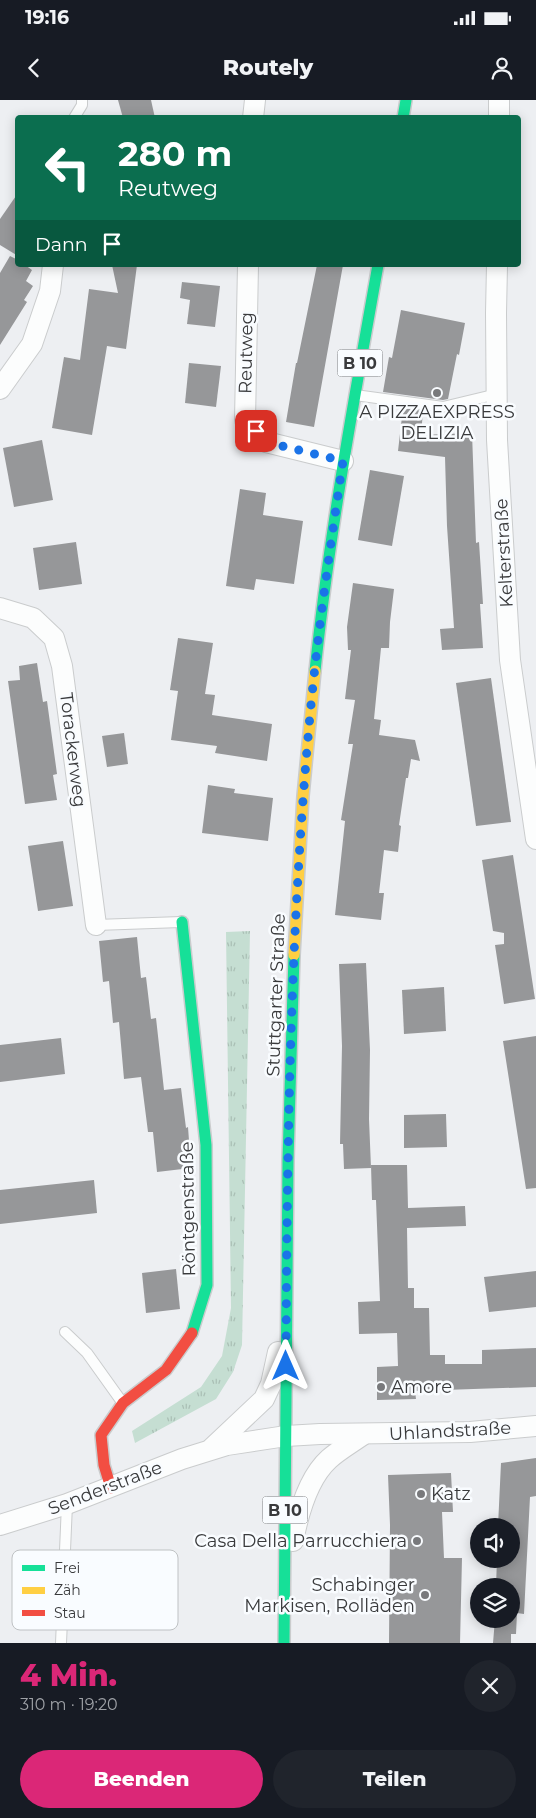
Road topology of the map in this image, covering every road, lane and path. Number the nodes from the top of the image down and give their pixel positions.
1 (82, 100) edge
2 (255, 100) edge
3 (406, 100) edge
4 (499, 100) edge
5 (76, 115) edge
6 (253, 115) edge
7 (404, 115) edge
8 (499, 115) edge
9 (53, 267) edge
10 (248, 267) edge
11 (378, 267) edge
12 (497, 267) edge
13 (0, 389) edge
14 (497, 394) junction
15 (354, 395) junction
16 (343, 461) junction
17 (0, 608) edge
18 (536, 839) edge
19 (182, 922) joint
20 (96, 925) joint
21 (286, 1317) junction
22 (65, 1332) dead end
23 (123, 1403) junction
24 (536, 1426) edge
25 (364, 1434) junction
26 (286, 1436) junction
27 (210, 1450) junction
28 (111, 1488) junction
29 (67, 1504) junction
30 (0, 1525) edge
31 (65, 1550) edge
32 (285, 1585) junction
33 (62, 1630) edge
34 (61, 1643) edge
35 (284, 1643) edge

1 - 5 lane
2 - 6 street
3 - 7 main road
4 - 8 street
9 - 13 street
10 - 16 street, Reutweg
11 - 15 main road, Stuttgarter Straße / B 10
12 - 14 street, Kelterstraße
14 - 15 lane
14 - 18 street, Kelterstraße
15 - 16 main road, Stuttgarter Straße / B 10
16 - 21 main road, Stuttgarter Straße / B 10
17 - 20 street, Torackerweg
19 - 20 lane
19 - 23 main road, Röntgenstraße
21 - 26 main road, Stuttgarter Straße / B 10
21 - 27 street, Senderstraße
22 - 23 lane
23 - 28 main road, Röntgenstraße
24 - 25 street, Uhlandstraße
25 - 26 street, Uhlandstraße
25 - 32 street, Uhlandstraße
26 - 27 street, Senderstraße
26 - 32 main road, Stuttgarter Straße / B 10
27 - 28 street, Senderstraße
28 - 29 street, Senderstraße
29 - 30 street, Senderstraße
29 - 31 lane
32 - 35 main road, Stuttgarter Straße / B 10
33 - 34 lane

